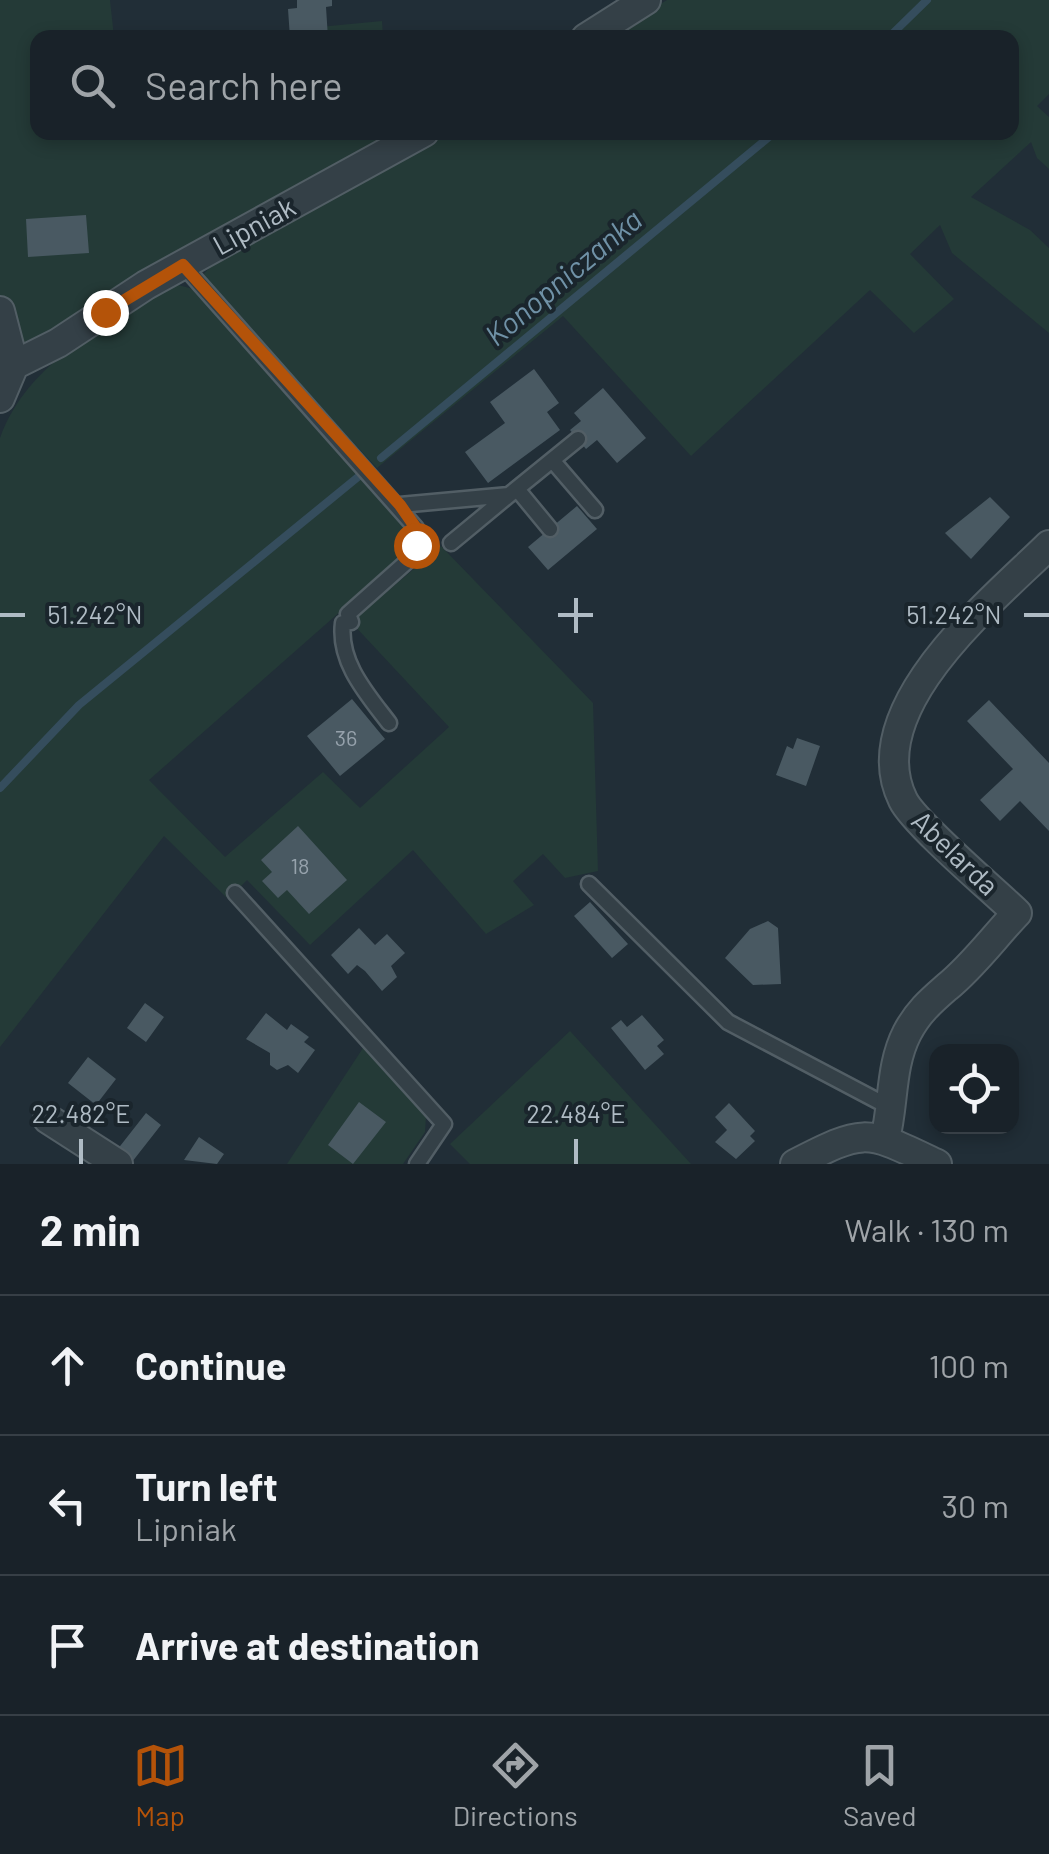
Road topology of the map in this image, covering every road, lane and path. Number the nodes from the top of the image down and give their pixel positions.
1 (646, 0) edge
2 (599, 30) edge
3 (410, 140) edge
4 (183, 265) junction
5 (0, 311) edge
6 (14, 364) junction
7 (0, 398) edge
8 (578, 440) dead end
9 (552, 460) junction
10 (513, 492) junction
11 (400, 505) junction
12 (595, 510) dead end
13 (550, 529) dead end
14 (450, 543) dead end
15 (1049, 545) edge
16 (389, 723) dead end
17 (589, 884) dead end
18 (235, 893) dead end
19 (893, 1109) junction
20 (48, 1118) dead end
21 (885, 1139) junction
22 (118, 1164) edge
23 (416, 1164) edge
24 (796, 1164) edge
25 (937, 1164) edge

1 - 2 street
3 - 4 street, Lipniak
4 - 6 street, Lipniak
4 - 11 lane
5 - 6 street
6 - 7 street
8 - 9 lane
9 - 10 lane
9 - 12 lane
10 - 11 lane
10 - 13 lane
10 - 14 lane
11 - 16 lane
15 - 19 street, Abelarda
17 - 19 lane
18 - 23 lane
19 - 21 street, Abelarda
20 - 22 street
21 - 24 street
21 - 25 street

